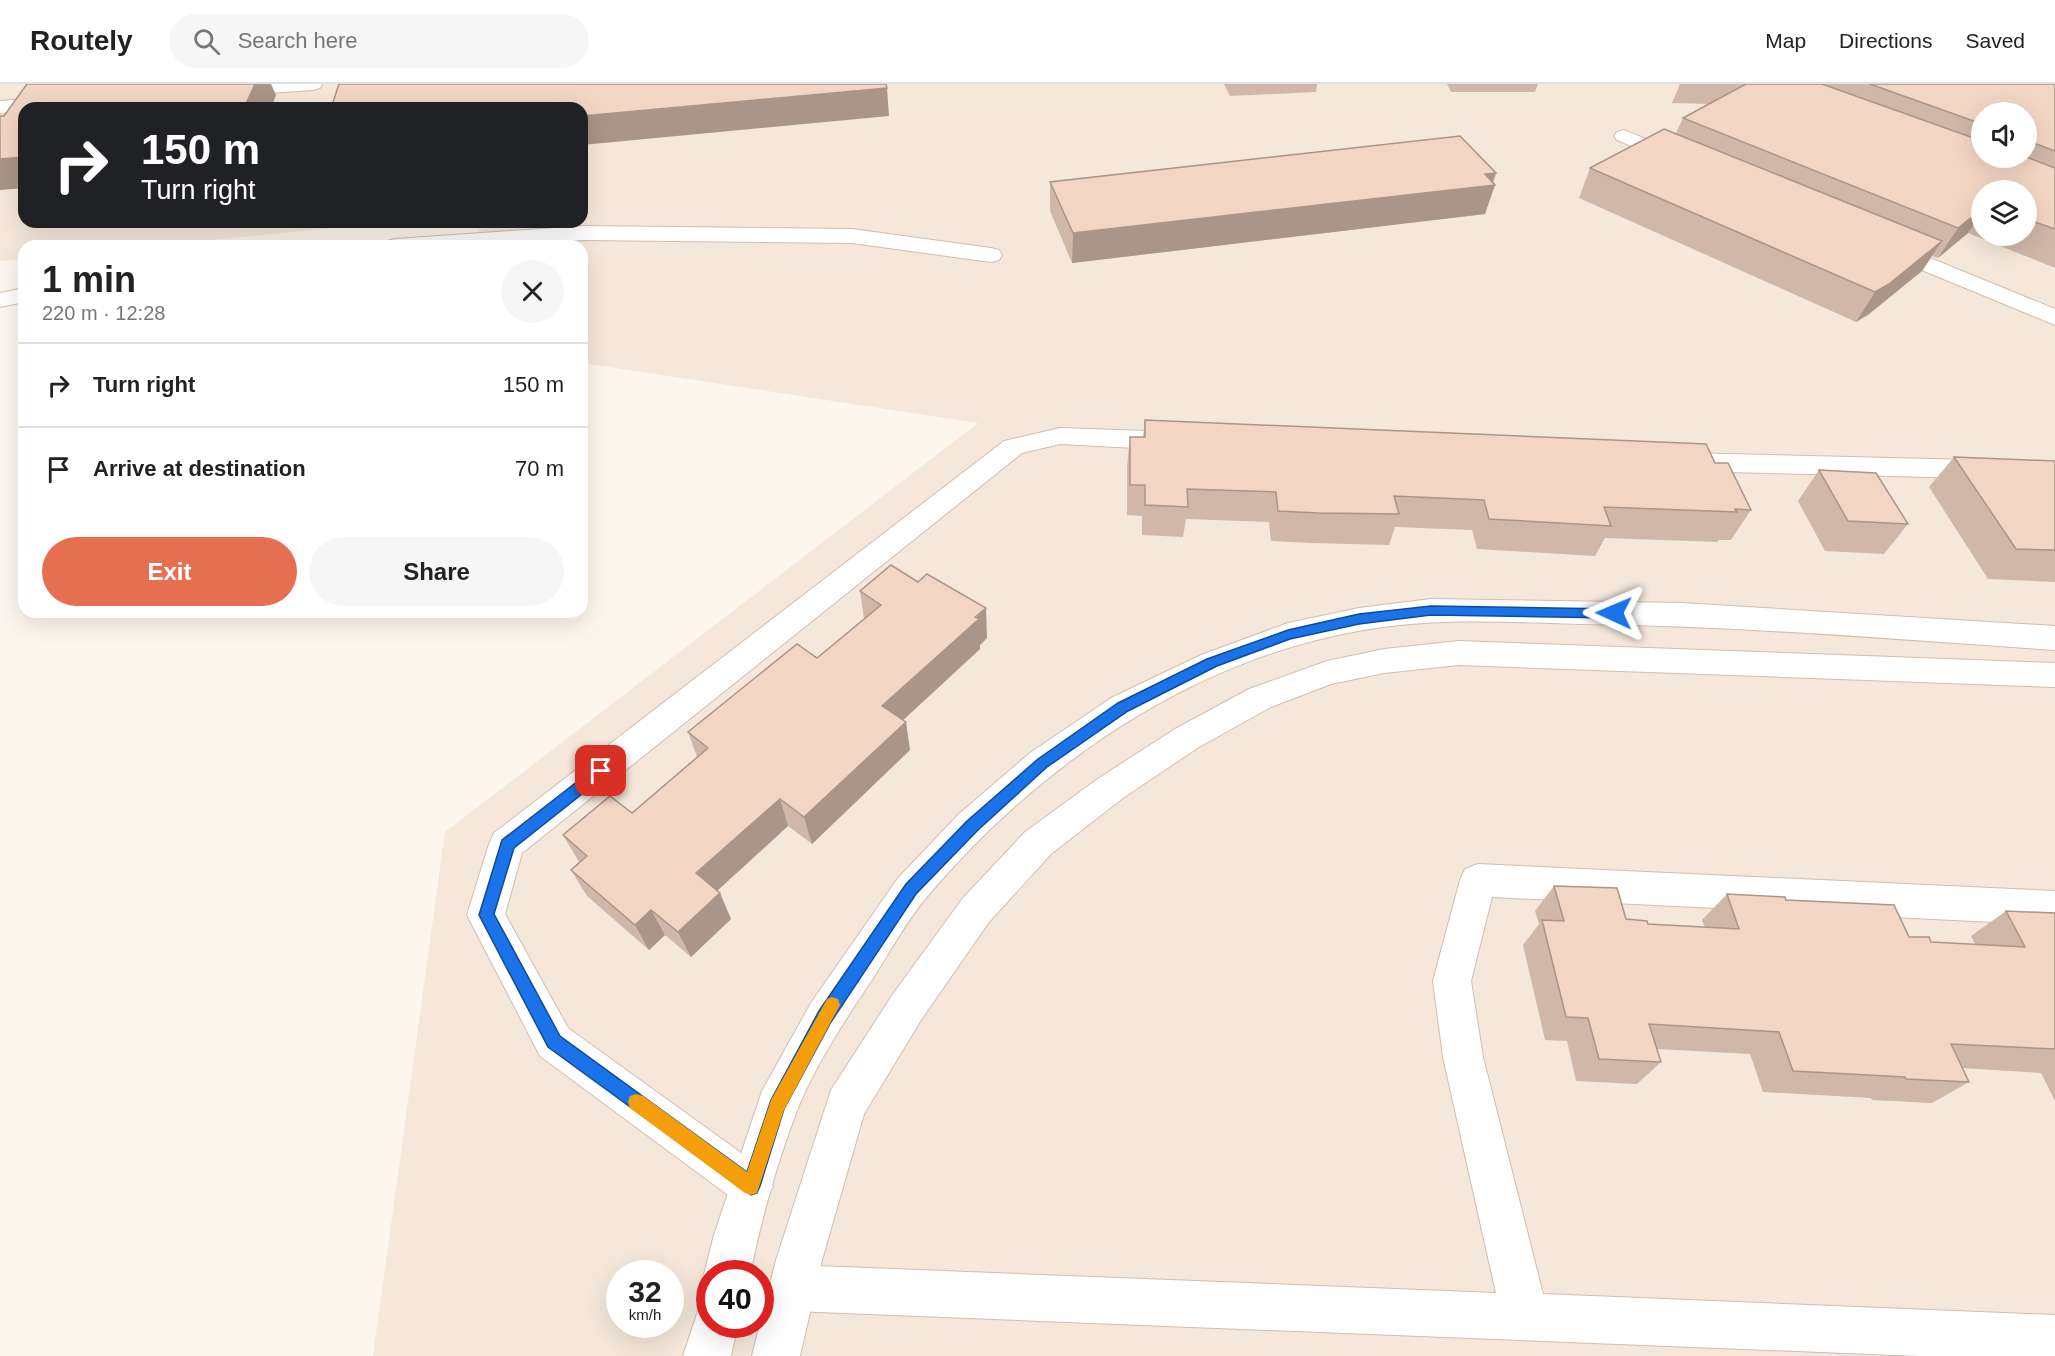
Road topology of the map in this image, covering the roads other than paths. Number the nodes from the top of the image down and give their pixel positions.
1 (313, 84) edge
2 (208, 92) edge
3 (18, 106) edge
4 (0, 107) edge
5 (1624, 136) dead end
6 (1702, 169) edge
7 (1867, 239) edge
8 (482, 240) edge
9 (991, 255) dead end
10 (18, 296) edge
11 (0, 300) edge
12 (2055, 318) edge
13 (1202, 442) edge
14 (1654, 462) edge
15 (2055, 471) edge
16 (2055, 638) edge
17 (2055, 675) edge
18 (2055, 909) edge
19 (751, 1186) junction
20 (731, 1260) edge
21 (793, 1288) junction
22 (1524, 1317) junction
23 (712, 1338) edge
24 (2055, 1338) edge
25 (707, 1356) edge
26 (776, 1356) edge

1 - 2 street
3 - 4 street
5 - 6 street
7 - 12 street
8 - 9 street
10 - 11 street
13 - 19 street
14 - 15 street
16 - 19 street
17 - 21 street
18 - 22 street
19 - 20 street
21 - 22 street
21 - 26 street
22 - 24 street
23 - 25 street

